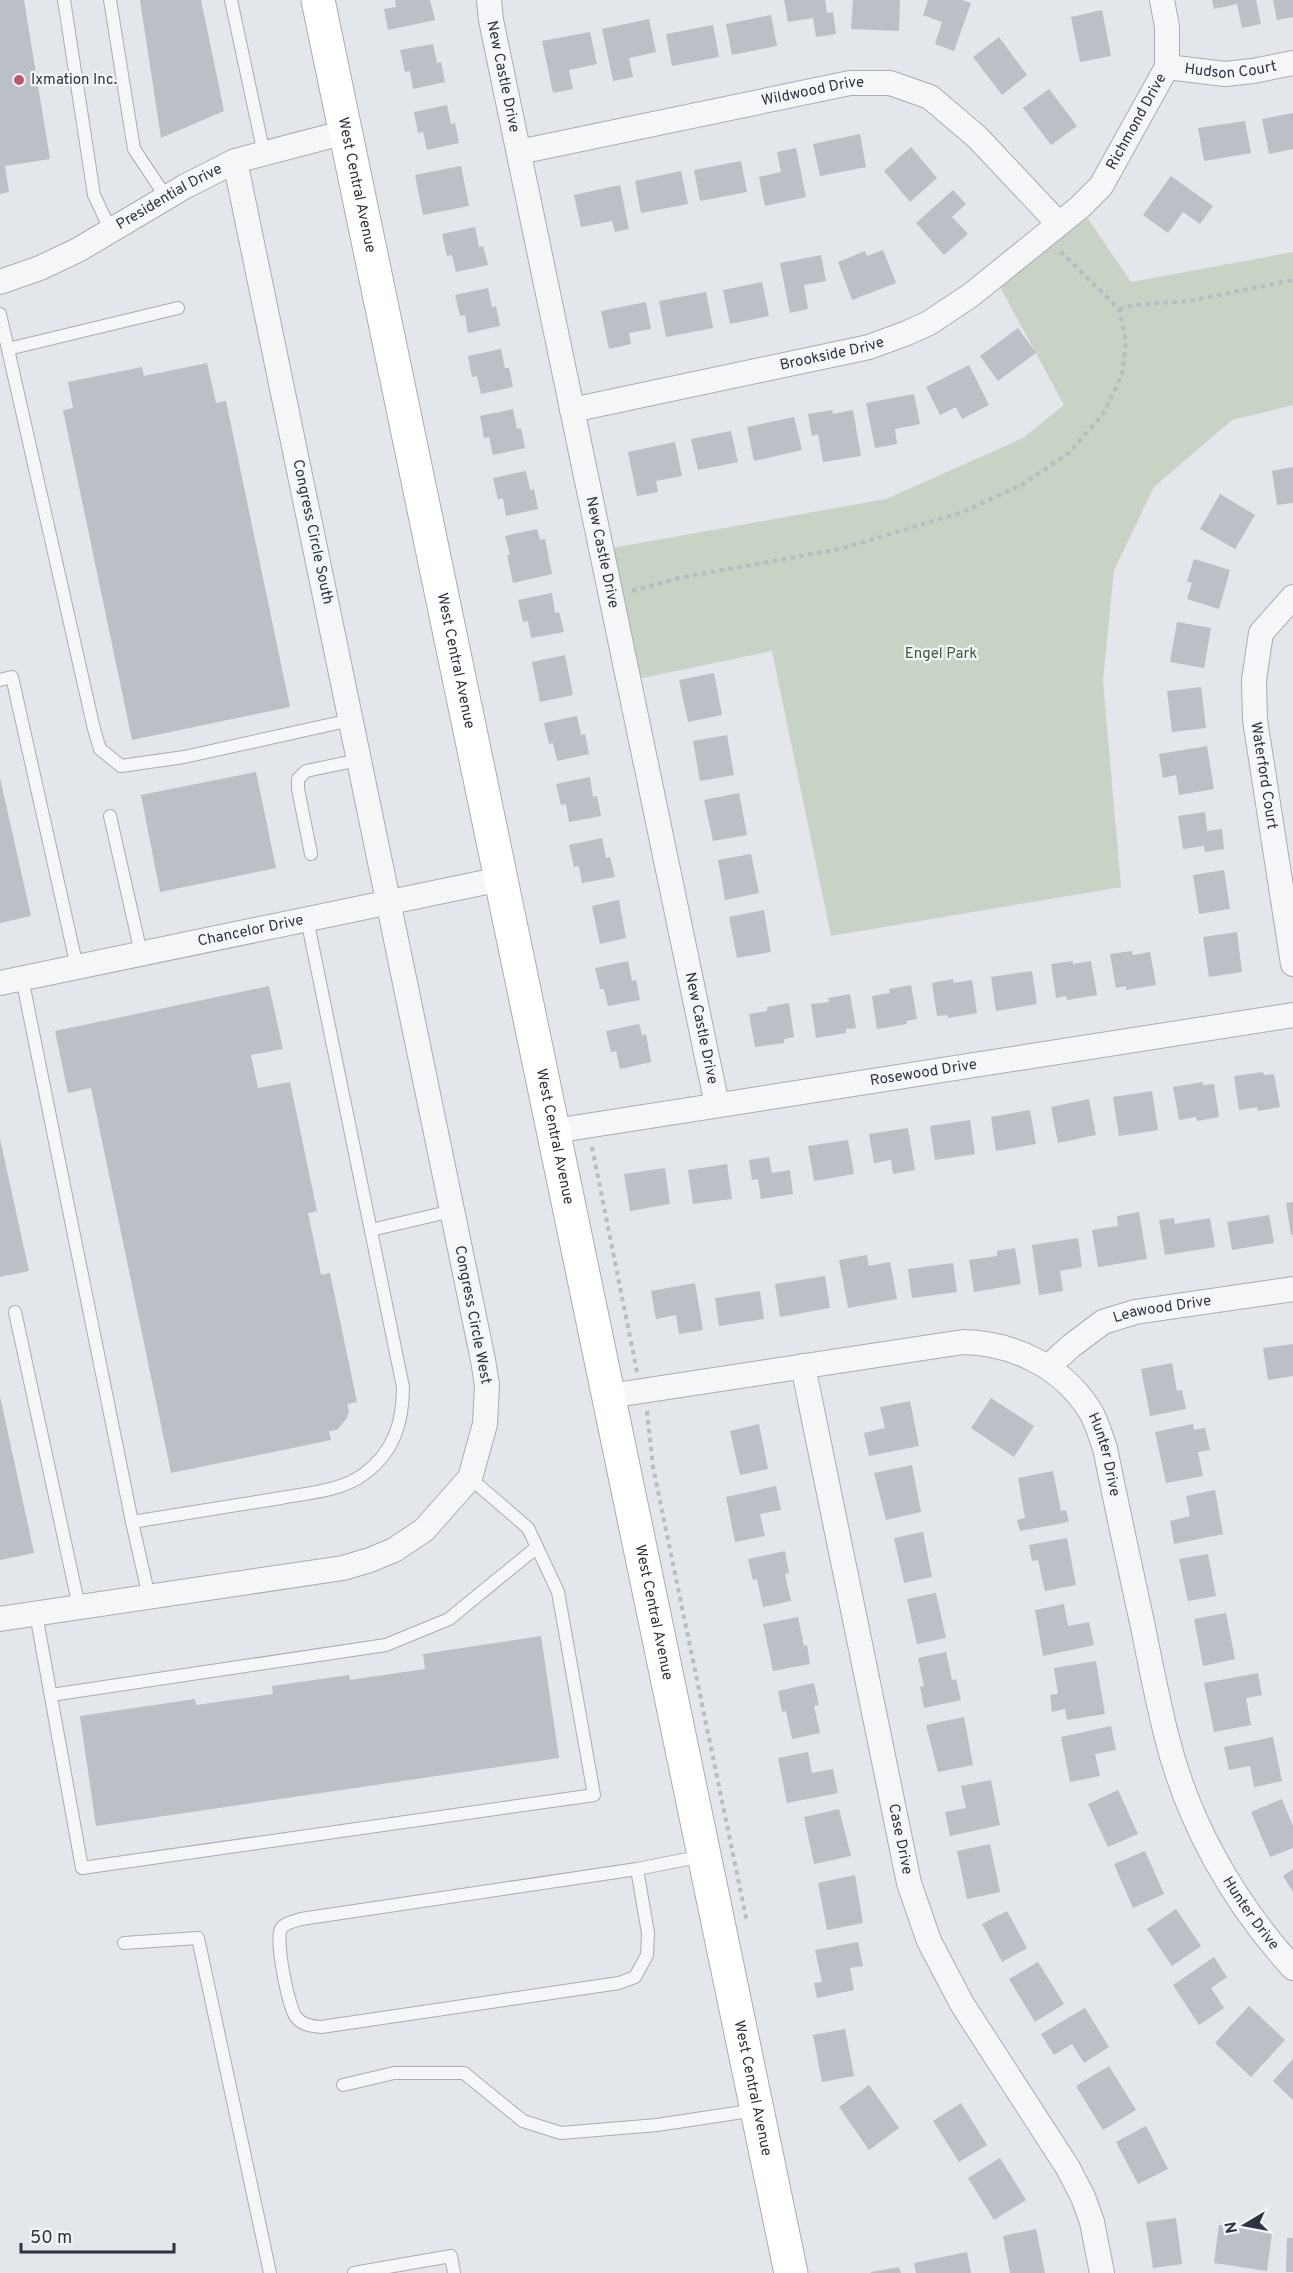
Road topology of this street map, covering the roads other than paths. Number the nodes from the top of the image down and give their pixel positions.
1 (64, 0) edge
2 (110, 0) edge
3 (231, 0) edge
4 (318, 0) edge
5 (489, 0) edge
6 (1162, 0) edge
7 (1293, 63) edge
8 (1167, 67) junction
9 (346, 132) junction
10 (519, 152) junction
11 (264, 154) junction
12 (235, 161) junction
13 (166, 197) junction
14 (1051, 229) junction
15 (111, 231) junction
16 (0, 282) edge
17 (178, 308) dead end
18 (0, 314) edge
19 (8, 350) junction
20 (572, 410) junction
21 (1293, 597) edge
22 (0, 680) edge
23 (351, 720) junction
24 (359, 760) junction
25 (110, 816) dead end
26 (311, 854) dead end
27 (501, 879) junction
28 (389, 902) junction
29 (307, 919) junction
30 (141, 953) junction
31 (1293, 964) edge
32 (76, 967) junction
33 (11, 980) edge
34 (1293, 1015) edge
35 (717, 1106) junction
36 (554, 1131) junction
37 (452, 1211) junction
38 (371, 1230) junction
39 (1293, 1289) edge
40 (15, 1312) dead end
41 (803, 1366) junction
42 (1048, 1367) junction
43 (609, 1396) junction
44 (470, 1478) junction
45 (132, 1522) junction
46 (537, 1547) junction
47 (149, 1597) junction
48 (80, 1608) junction
49 (36, 1614) junction
50 (0, 1619) edge
51 (51, 1695) junction
52 (705, 1856) junction
53 (637, 1869) junction
54 (124, 1943) dead end
55 (1293, 1968) edge
56 (343, 2085) dead end
57 (757, 2109) junction
58 (270, 2273) edge
59 (354, 2273) edge
60 (454, 2273) edge
61 (791, 2273) edge
62 (1102, 2273) edge

1 - 15 lane
2 - 13 lane
3 - 11 lane
4 - 9 street, West Central Avenue
5 - 10 street, New Castle Drive
6 - 8 street, Richmond Drive
7 - 8 street, Hudson Court
8 - 14 street, Richmond Drive
9 - 11 street, Presidential Drive
9 - 27 street, West Central Avenue
10 - 14 street, Wildwood Drive
10 - 20 street, New Castle Drive
11 - 12 street, Presidential Drive
12 - 13 street, Presidential Drive
12 - 23 street, Congress Circle South
13 - 15 street, Presidential Drive
14 - 20 street, Brookside Drive
15 - 16 street, Presidential Drive
17 - 19 lane
18 - 19 lane
19 - 23 lane
20 - 35 street, New Castle Drive
21 - 31 street, Waterford Court
22 - 32 lane
23 - 24 street, Congress Circle South
24 - 26 lane
24 - 28 street, Congress Circle South
25 - 30 lane
27 - 28 street, Chancelor Drive
27 - 36 street, West Central Avenue
28 - 29 street, Chancelor Drive
28 - 37 street, Congress Circle West
29 - 30 street, Chancelor Drive
29 - 38 lane
30 - 32 street, Chancelor Drive
32 - 33 street, Chancelor Drive
33 - 45 lane
34 - 35 street, Rosewood Drive
35 - 36 street, Rosewood Drive
36 - 43 street, West Central Avenue
37 - 38 lane
37 - 44 street, Congress Circle West
38 - 45 lane
39 - 42 street, Leawood Drive
40 - 48 lane
41 - 42 street, Hunter Drive
41 - 43 street, Hunter Drive
41 - 62 street, Case Drive
42 - 55 street, Hunter Drive
43 - 52 street, West Central Avenue
44 - 46 lane
44 - 47 street, Congress Circle West
45 - 47 lane
46 - 51 lane
46 - 51 lane
47 - 48 street, Congress Circle West
48 - 49 street, Congress Circle West
49 - 50 street, Congress Circle West
49 - 51 lane
52 - 53 lane
52 - 57 street, West Central Avenue
53 - 53 lane
54 - 58 lane
56 - 57 lane
57 - 61 street, West Central Avenue
59 - 60 lane

